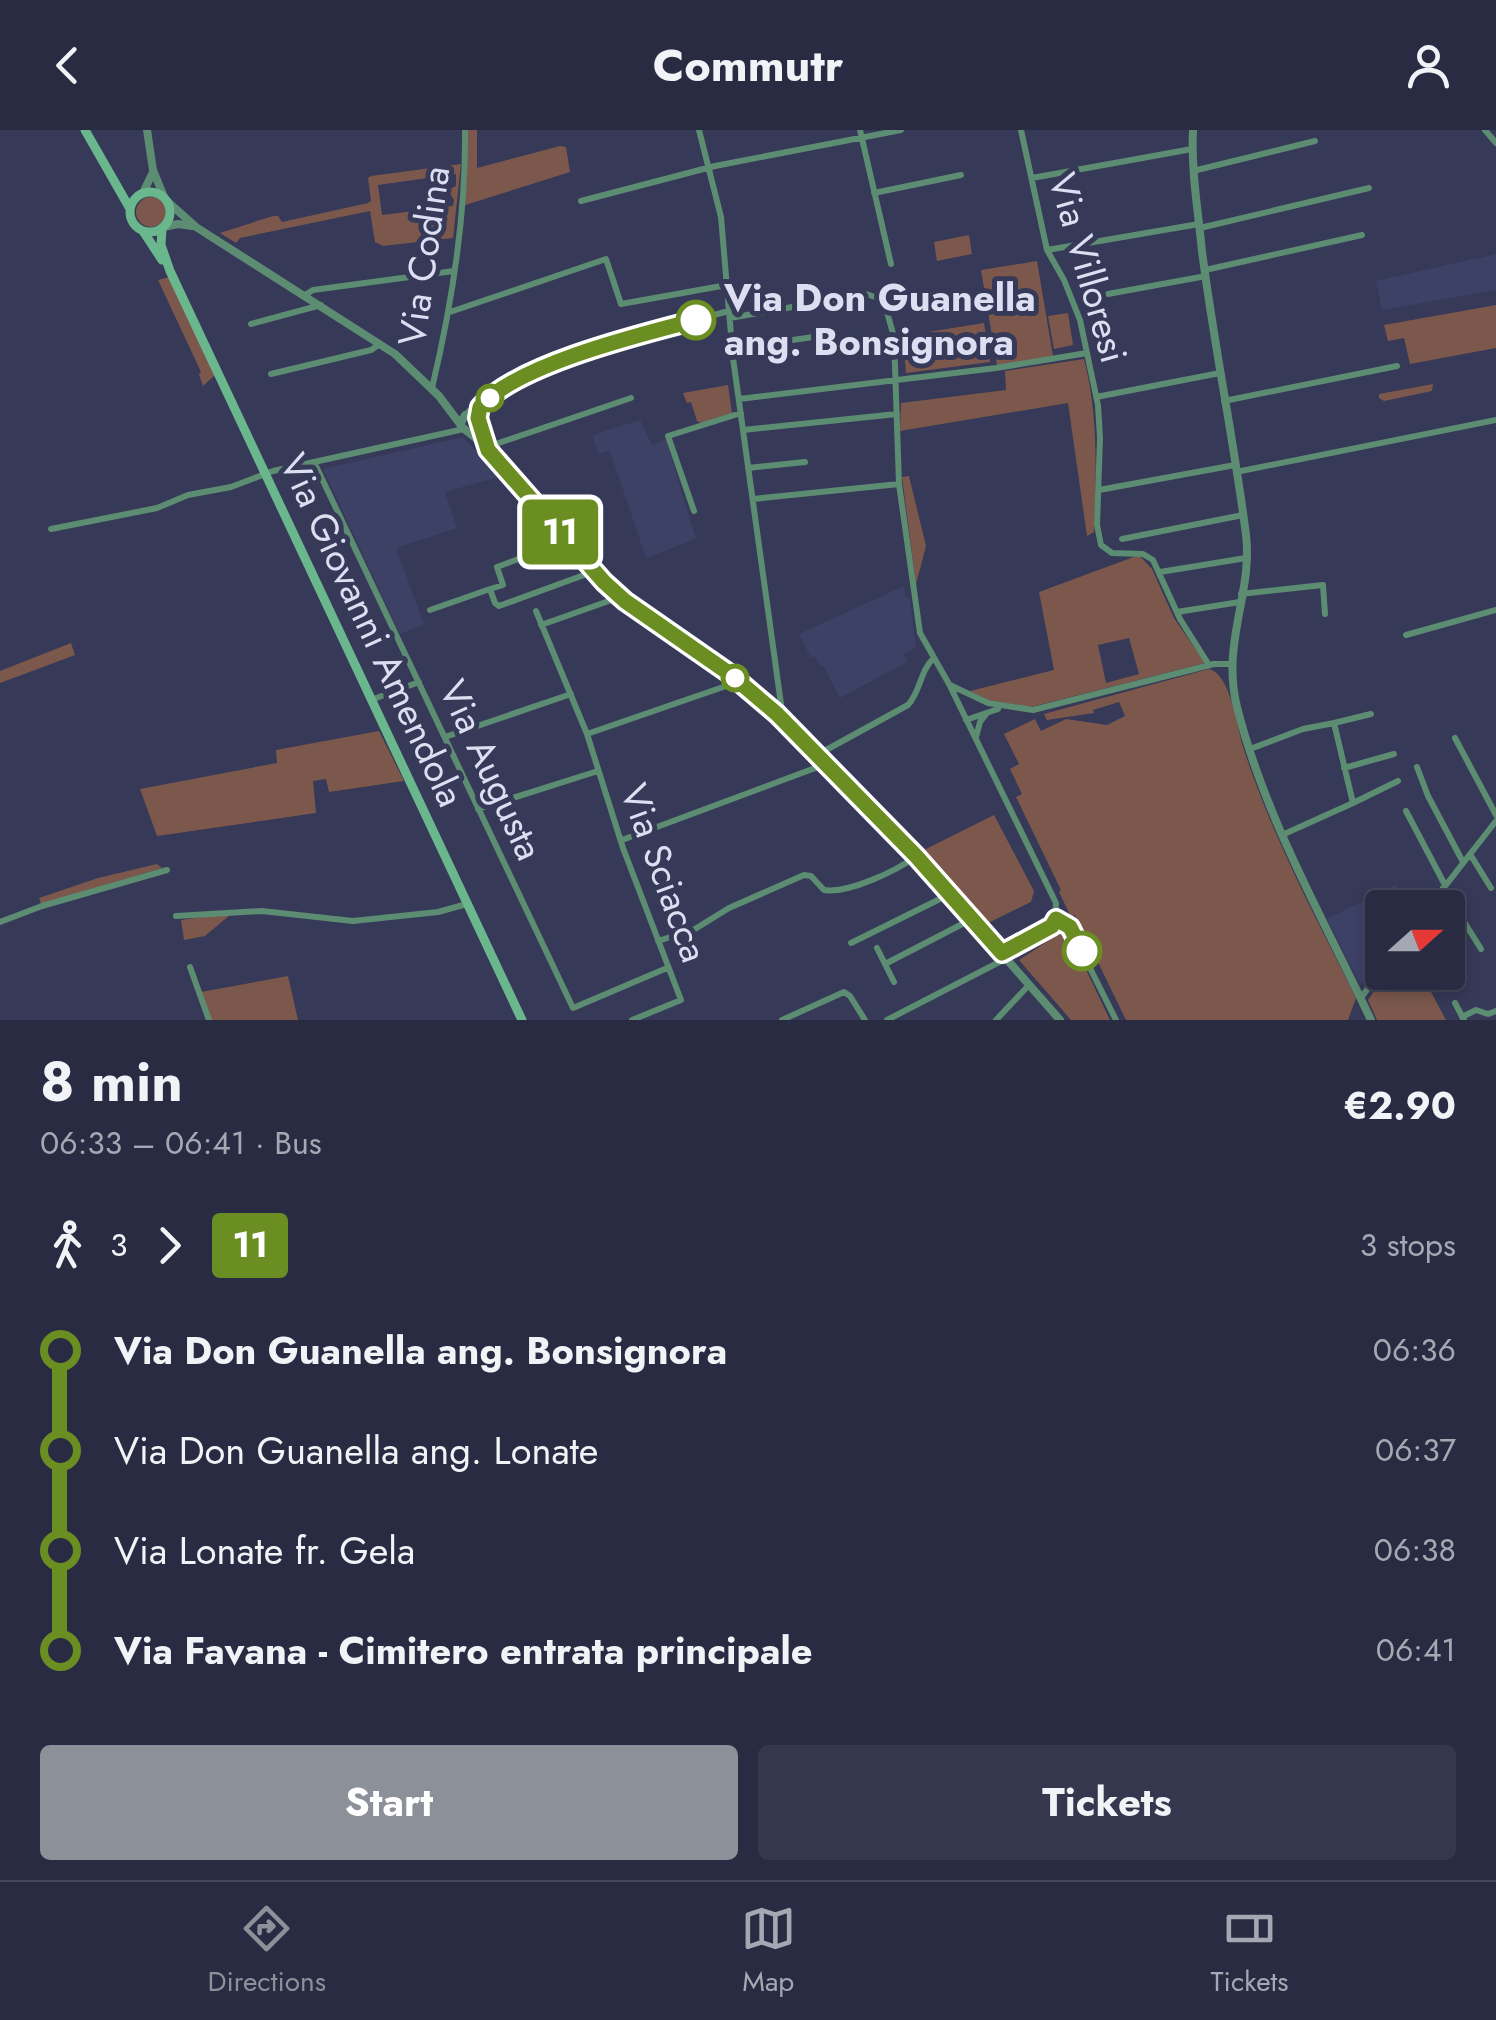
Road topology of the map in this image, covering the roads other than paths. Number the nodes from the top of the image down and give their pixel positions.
1 (85, 130) edge
2 (147, 130) edge
3 (465, 130) edge
4 (699, 130) edge
5 (901, 130) edge
6 (1021, 130) edge
7 (1193, 130) edge
8 (1485, 130) edge
9 (861, 134) edge
10 (1315, 141) dead end
11 (1496, 143) edge
12 (1192, 148) junction
13 (709, 167) junction
14 (153, 170) junction
15 (1193, 171) junction
16 (961, 174) dead end
17 (111, 175) junction
18 (1032, 178) junction
19 (1369, 188) dead end
20 (874, 193) junction
21 (142, 194) junction
22 (166, 200) junction
23 (581, 200) dead end
24 (130, 210) junction
25 (1200, 226) junction
26 (196, 227) junction
27 (163, 228) junction
28 (143, 231) junction
29 (1362, 235) dead end
30 (1047, 250) junction
31 (891, 264) dead end
32 (168, 266) junction
33 (454, 271) junction
34 (1205, 273) junction
35 (727, 285) junction
36 (1108, 294) dead end
37 (305, 295) junction
38 (320, 305) junction
39 (450, 312) junction
40 (730, 314) junction
41 (251, 324) dead end
42 (828, 335) dead end
43 (381, 343) junction
44 (732, 349) junction
45 (1087, 353) junction
46 (1397, 366) dead end
47 (1220, 373) junction
48 (270, 374) dead end
49 (898, 378) junction
50 (435, 392) junction
51 (1096, 396) junction
52 (631, 398) dead end
53 (739, 399) junction
54 (1224, 401) junction
55 (483, 402) junction
56 (741, 413) junction
57 (897, 414) junction
58 (479, 420) junction
59 (1496, 420) edge
60 (466, 422) junction
61 (743, 430) junction
62 (486, 447) junction
63 (805, 462) dead end
64 (315, 464) junction
65 (748, 468) junction
66 (1235, 468) junction
67 (284, 470) junction
68 (265, 474) junction
69 (898, 484) junction
70 (1098, 490) junction
71 (753, 499) junction
72 (694, 511) dead end
73 (283, 514) junction
74 (1243, 514) junction
75 (50, 529) dead end
76 (1122, 538) dead end
77 (568, 540) junction
78 (1246, 558) junction
79 (595, 572) junction
80 (1160, 572) junction
81 (490, 589) junction
82 (620, 597) junction
83 (1240, 598) junction
84 (430, 610) dead end
85 (1496, 610) edge
86 (536, 612) dead end
87 (1177, 612) junction
88 (1326, 614) dead end
89 (541, 625) junction
90 (1406, 635) dead end
91 (934, 658) junction
92 (1231, 664) junction
93 (1209, 665) junction
94 (736, 679) junction
95 (419, 682) junction
96 (949, 684) junction
97 (571, 694) junction
98 (371, 700) junction
99 (1004, 708) junction
100 (987, 712) junction
101 (777, 714) junction
102 (1371, 714) dead end
103 (966, 720) junction
104 (1334, 724) junction
105 (587, 734) junction
106 (445, 737) junction
107 (976, 738) junction
108 (1455, 738) dead end
109 (1250, 748) junction
110 (1394, 754) dead end
111 (817, 755) junction
112 (826, 764) junction
113 (1344, 768) junction
114 (1417, 768) dead end
115 (598, 772) junction
116 (1398, 782) dead end
117 (1352, 802) junction
118 (478, 809) junction
119 (1406, 812) dead end
120 (1496, 818) edge
121 (1282, 835) junction
122 (622, 840) junction
123 (1470, 854) junction
124 (916, 856) junction
125 (1463, 862) junction
126 (167, 870) dead end
127 (1444, 886) junction
128 (1491, 888) dead end
129 (1441, 890) edge
130 (950, 894) junction
131 (468, 904) junction
132 (176, 916) dead end
133 (972, 919) junction
134 (0, 922) edge
135 (1054, 923) junction
136 (658, 942) junction
137 (851, 943) dead end
138 (877, 948) dead end
139 (1482, 949) dead end
140 (1004, 956) junction
141 (885, 964) junction
142 (190, 966) dead end
143 (667, 968) junction
144 (894, 982) dead end
145 (1029, 985) junction
146 (1367, 990) edge
147 (1361, 998) junction
148 (1455, 1003) dead end
149 (573, 1008) junction
150 (910, 1008) junction
151 (1496, 1011) edge
152 (1463, 1018) edge
153 (208, 1020) edge
154 (522, 1020) edge
155 (578, 1020) edge
156 (632, 1020) edge
157 (782, 1020) edge
158 (865, 1020) edge
159 (888, 1020) edge
160 (916, 1020) edge
161 (996, 1020) edge
162 (1060, 1020) edge
163 (1116, 1020) edge
164 (1371, 1020) edge

1 - 17 main road
2 - 14 street
3 - 33 street, Via Codina
4 - 13 street
5 - 9 street
6 - 18 street, Via Villoresi
7 - 12 street
8 - 11 street
9 - 13 street
9 - 20 street
10 - 15 street
12 - 15 street
12 - 18 street
13 - 23 street
13 - 35 street
14 - 21 street
14 - 22 street
15 - 25 street
16 - 20 street
17 - 21 main road
17 - 24 main road
18 - 30 street, Via Villoresi
19 - 25 street
20 - 31 street
21 - 22 main road
21 - 24 main road
22 - 26 street
22 - 27 main road
24 - 28 main road
25 - 30 street
25 - 34 street
26 - 27 street
26 - 37 street
27 - 28 main road
27 - 32 main road
28 - 32 main road
29 - 34 street
30 - 45 street, Via Villoresi
32 - 68 main road, Via Giovanni Amendola
33 - 37 street
33 - 39 street, Via Codina
34 - 36 street
34 - 47 street
35 - 39 street
35 - 40 street
37 - 38 street
38 - 41 street
38 - 43 street
39 - 50 street, Via Codina
40 - 44 street
40 - 49 street
40 - 55 street
42 - 44 street
43 - 48 street
43 - 50 street
44 - 53 street
45 - 49 street
45 - 51 street, Via Villoresi
46 - 54 street
47 - 51 street
47 - 54 street
49 - 53 street
49 - 57 street
50 - 60 street
51 - 70 street, Via Villoresi
52 - 62 street
53 - 56 street
54 - 66 street
55 - 58 street
55 - 60 street
56 - 61 street
56 - 72 street
57 - 61 street
57 - 69 street
58 - 60 street
58 - 60 street
58 - 62 street
59 - 66 street
60 - 62 street
60 - 64 street
61 - 65 street
62 - 77 street
63 - 65 street
64 - 67 street
64 - 95 street, Via Augusta
65 - 71 street
66 - 70 street
66 - 74 street
67 - 68 street
67 - 73 street
68 - 73 main road, Via Giovanni Amendola
68 - 75 street
69 - 71 street
69 - 91 street
70 - 80 street, Via Villoresi
71 - 101 street
73 - 98 main road, Via Giovanni Amendola
74 - 76 street
74 - 78 street
77 - 79 street
77 - 81 street
78 - 80 street
78 - 83 street
79 - 81 street
79 - 82 street
80 - 87 street
81 - 84 street
82 - 89 street
82 - 94 street
83 - 87 street
83 - 88 street
83 - 92 street
85 - 90 street
86 - 89 street, Via Sciacca
87 - 93 street
89 - 97 street, Via Sciacca
91 - 96 street
91 - 111 street
92 - 93 street
92 - 109 street
93 - 99 street
94 - 101 street
94 - 105 street
95 - 98 street
95 - 106 street, Via Augusta
96 - 99 street
96 - 103 street
97 - 105 street, Via Sciacca
97 - 106 street
98 - 131 main road, Via Giovanni Amendola
99 - 100 street
100 - 103 street
100 - 107 street
101 - 111 street
102 - 104 street
103 - 107 street
104 - 109 street
104 - 113 street
105 - 115 street, Via Sciacca
106 - 118 street, Via Augusta
107 - 135 street
108 - 120 street
109 - 121 street
110 - 113 street
111 - 112 street
112 - 122 street
112 - 124 street
113 - 117 street
114 - 125 street
115 - 118 street
115 - 122 street, Via Sciacca
116 - 117 street
117 - 121 street
118 - 149 street, Via Augusta
119 - 127 street
120 - 123 street
121 - 147 street
122 - 136 street, Via Sciacca
123 - 125 street
123 - 128 street
124 - 130 street
124 - 136 street
125 - 127 street
126 - 134 street
127 - 129 street
127 - 139 street
130 - 133 street
130 - 137 street
131 - 132 street
131 - 154 main road, Via Giovanni Amendola
133 - 140 street
133 - 141 street
135 - 140 street
135 - 163 street
136 - 143 street, Via Sciacca
138 - 141 street
140 - 145 street
140 - 150 street
141 - 144 street
142 - 153 street
143 - 149 street
143 - 156 street, Via Sciacca
145 - 161 street
145 - 162 street
146 - 147 street
147 - 164 street
148 - 152 street
149 - 155 street, Via Augusta
150 - 159 street
150 - 160 street
151 - 152 street
157 - 158 street

